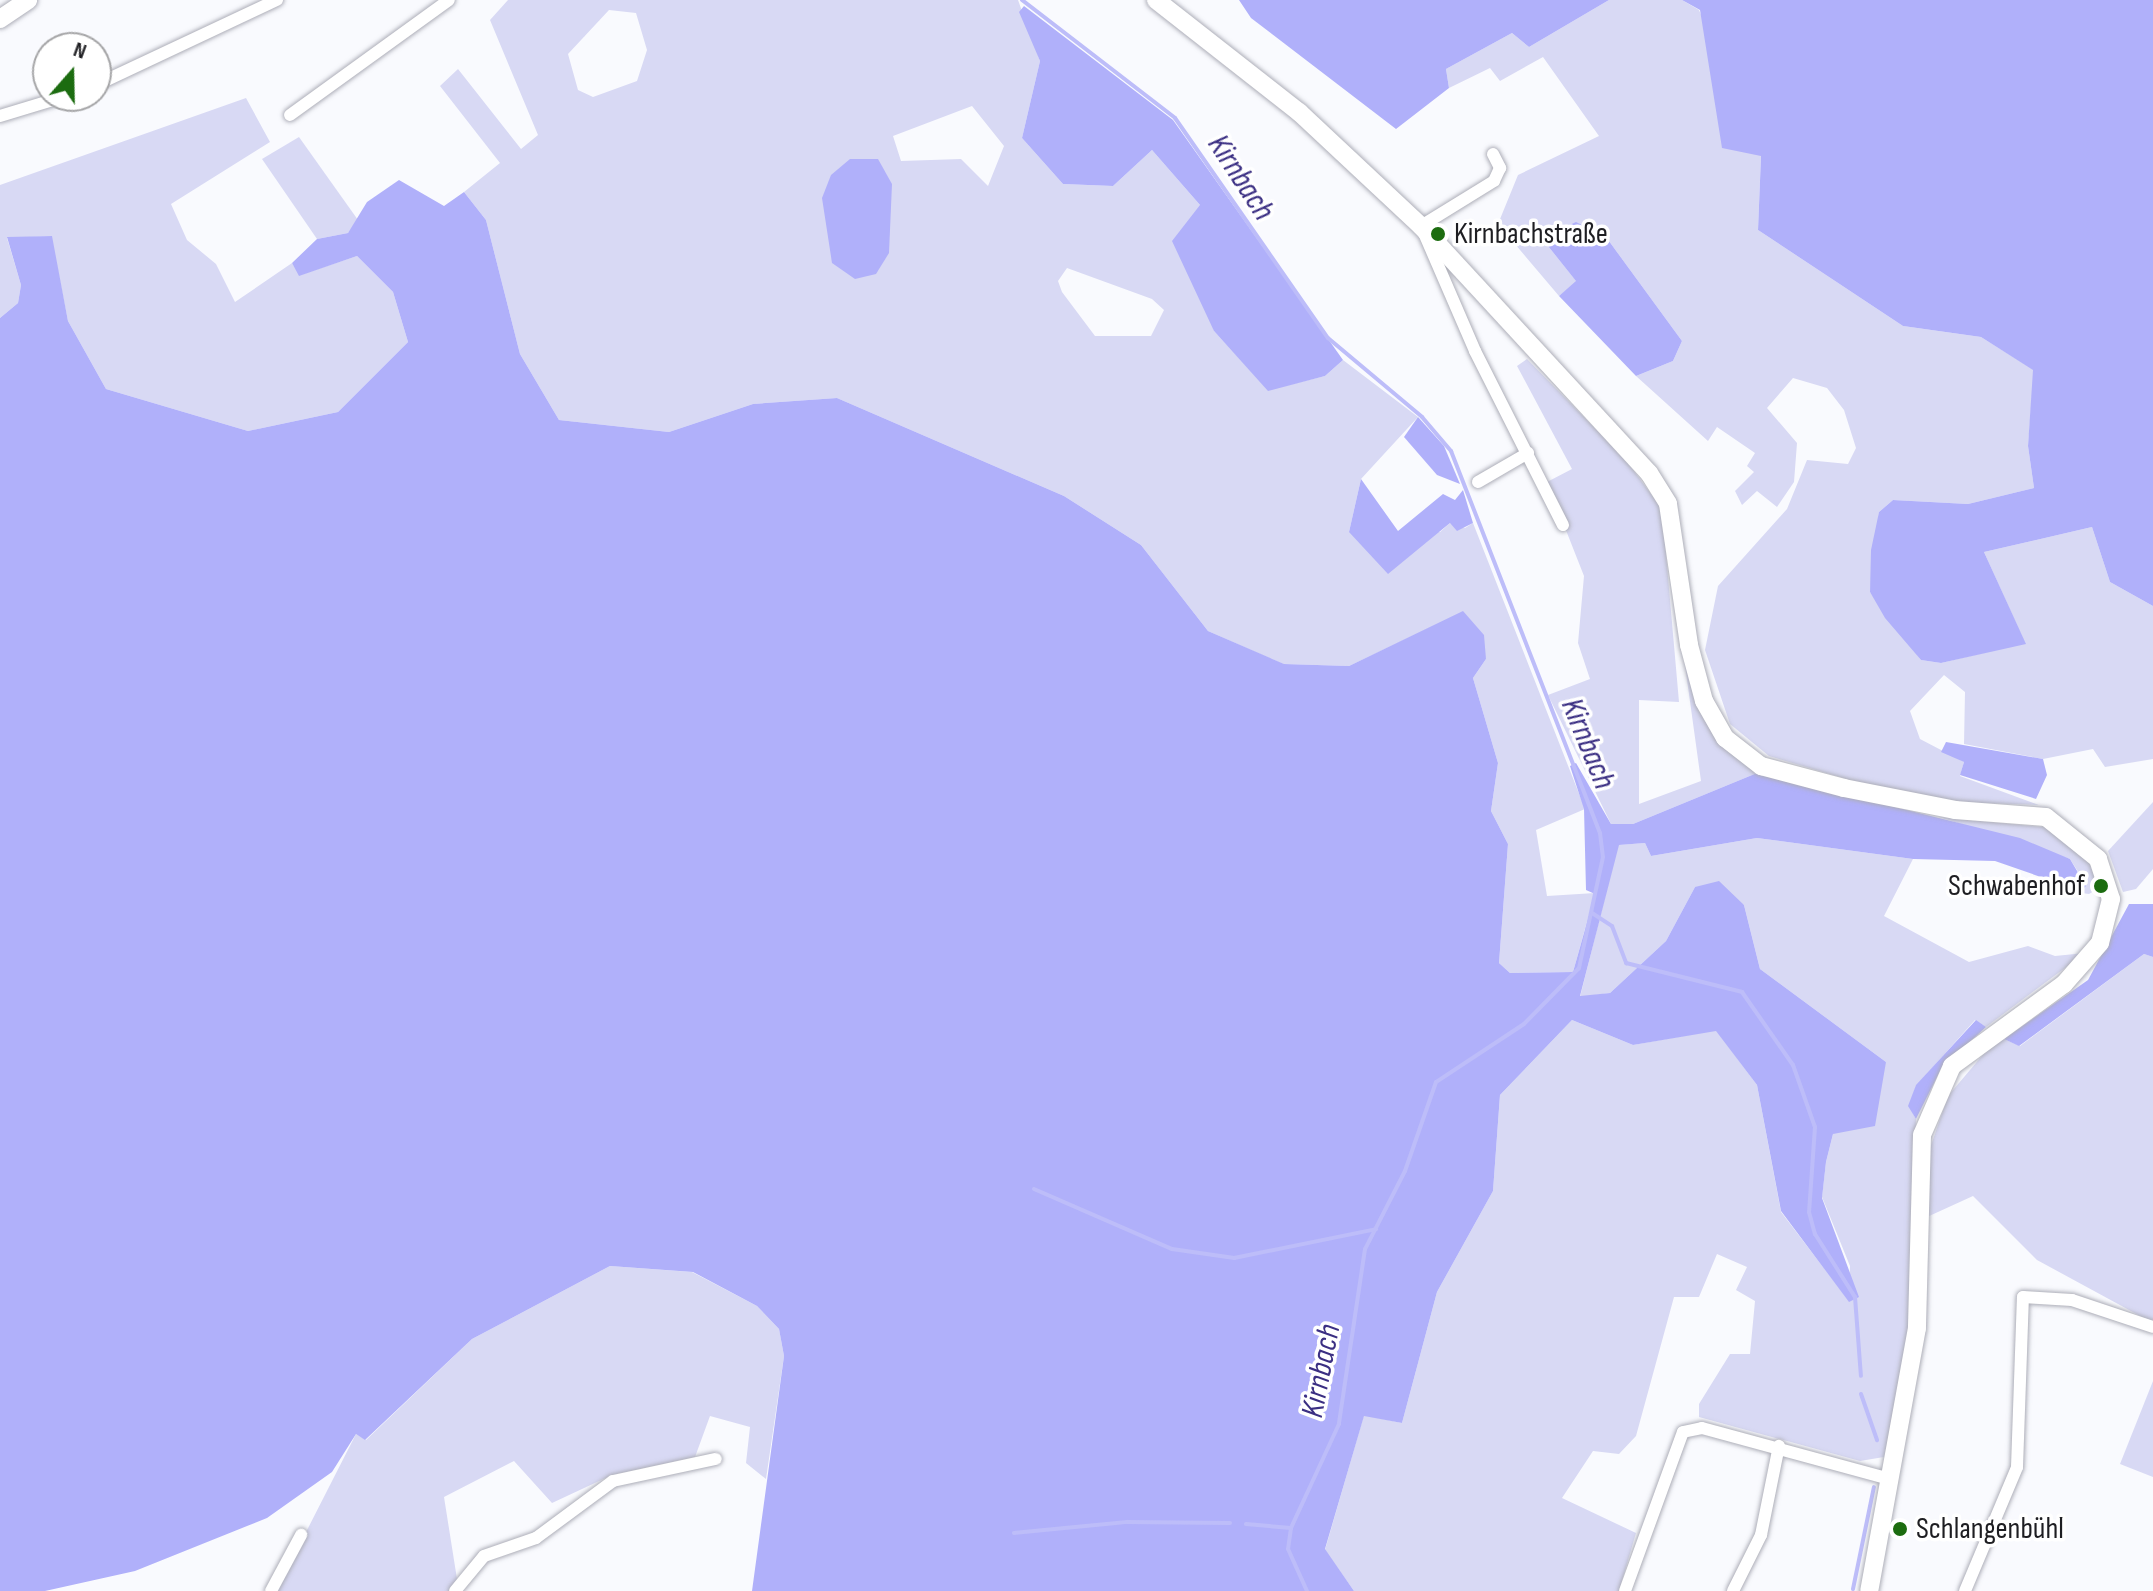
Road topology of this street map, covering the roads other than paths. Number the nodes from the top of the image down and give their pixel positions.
1 (28, 0) edge
2 (277, 0) edge
3 (449, 0) edge
4 (1156, 0) edge
5 (247, 5) edge
6 (0, 19) edge
7 (112, 77) edge
8 (32, 106) edge
9 (290, 115) dead end
10 (0, 116) edge
11 (1493, 154) dead end
12 (1421, 226) junction
13 (1528, 453) junction
14 (1478, 482) dead end
15 (1563, 525) dead end
16 (2153, 1327) edge
17 (1779, 1446) junction
18 (716, 1459) dead end
19 (1890, 1479) junction
20 (301, 1535) dead end
21 (271, 1591) edge
22 (455, 1591) edge
23 (1625, 1591) edge
24 (1733, 1591) edge
25 (1869, 1591) edge
26 (1965, 1591) edge

1 - 6 main road
2 - 5 street
3 - 9 street
4 - 12 main road
5 - 7 street
8 - 10 street
11 - 12 street
12 - 13 street
12 - 19 main road
13 - 14 street
13 - 15 street
16 - 26 street
17 - 19 street
17 - 23 street
17 - 24 street
18 - 22 street
19 - 25 main road
20 - 21 street

